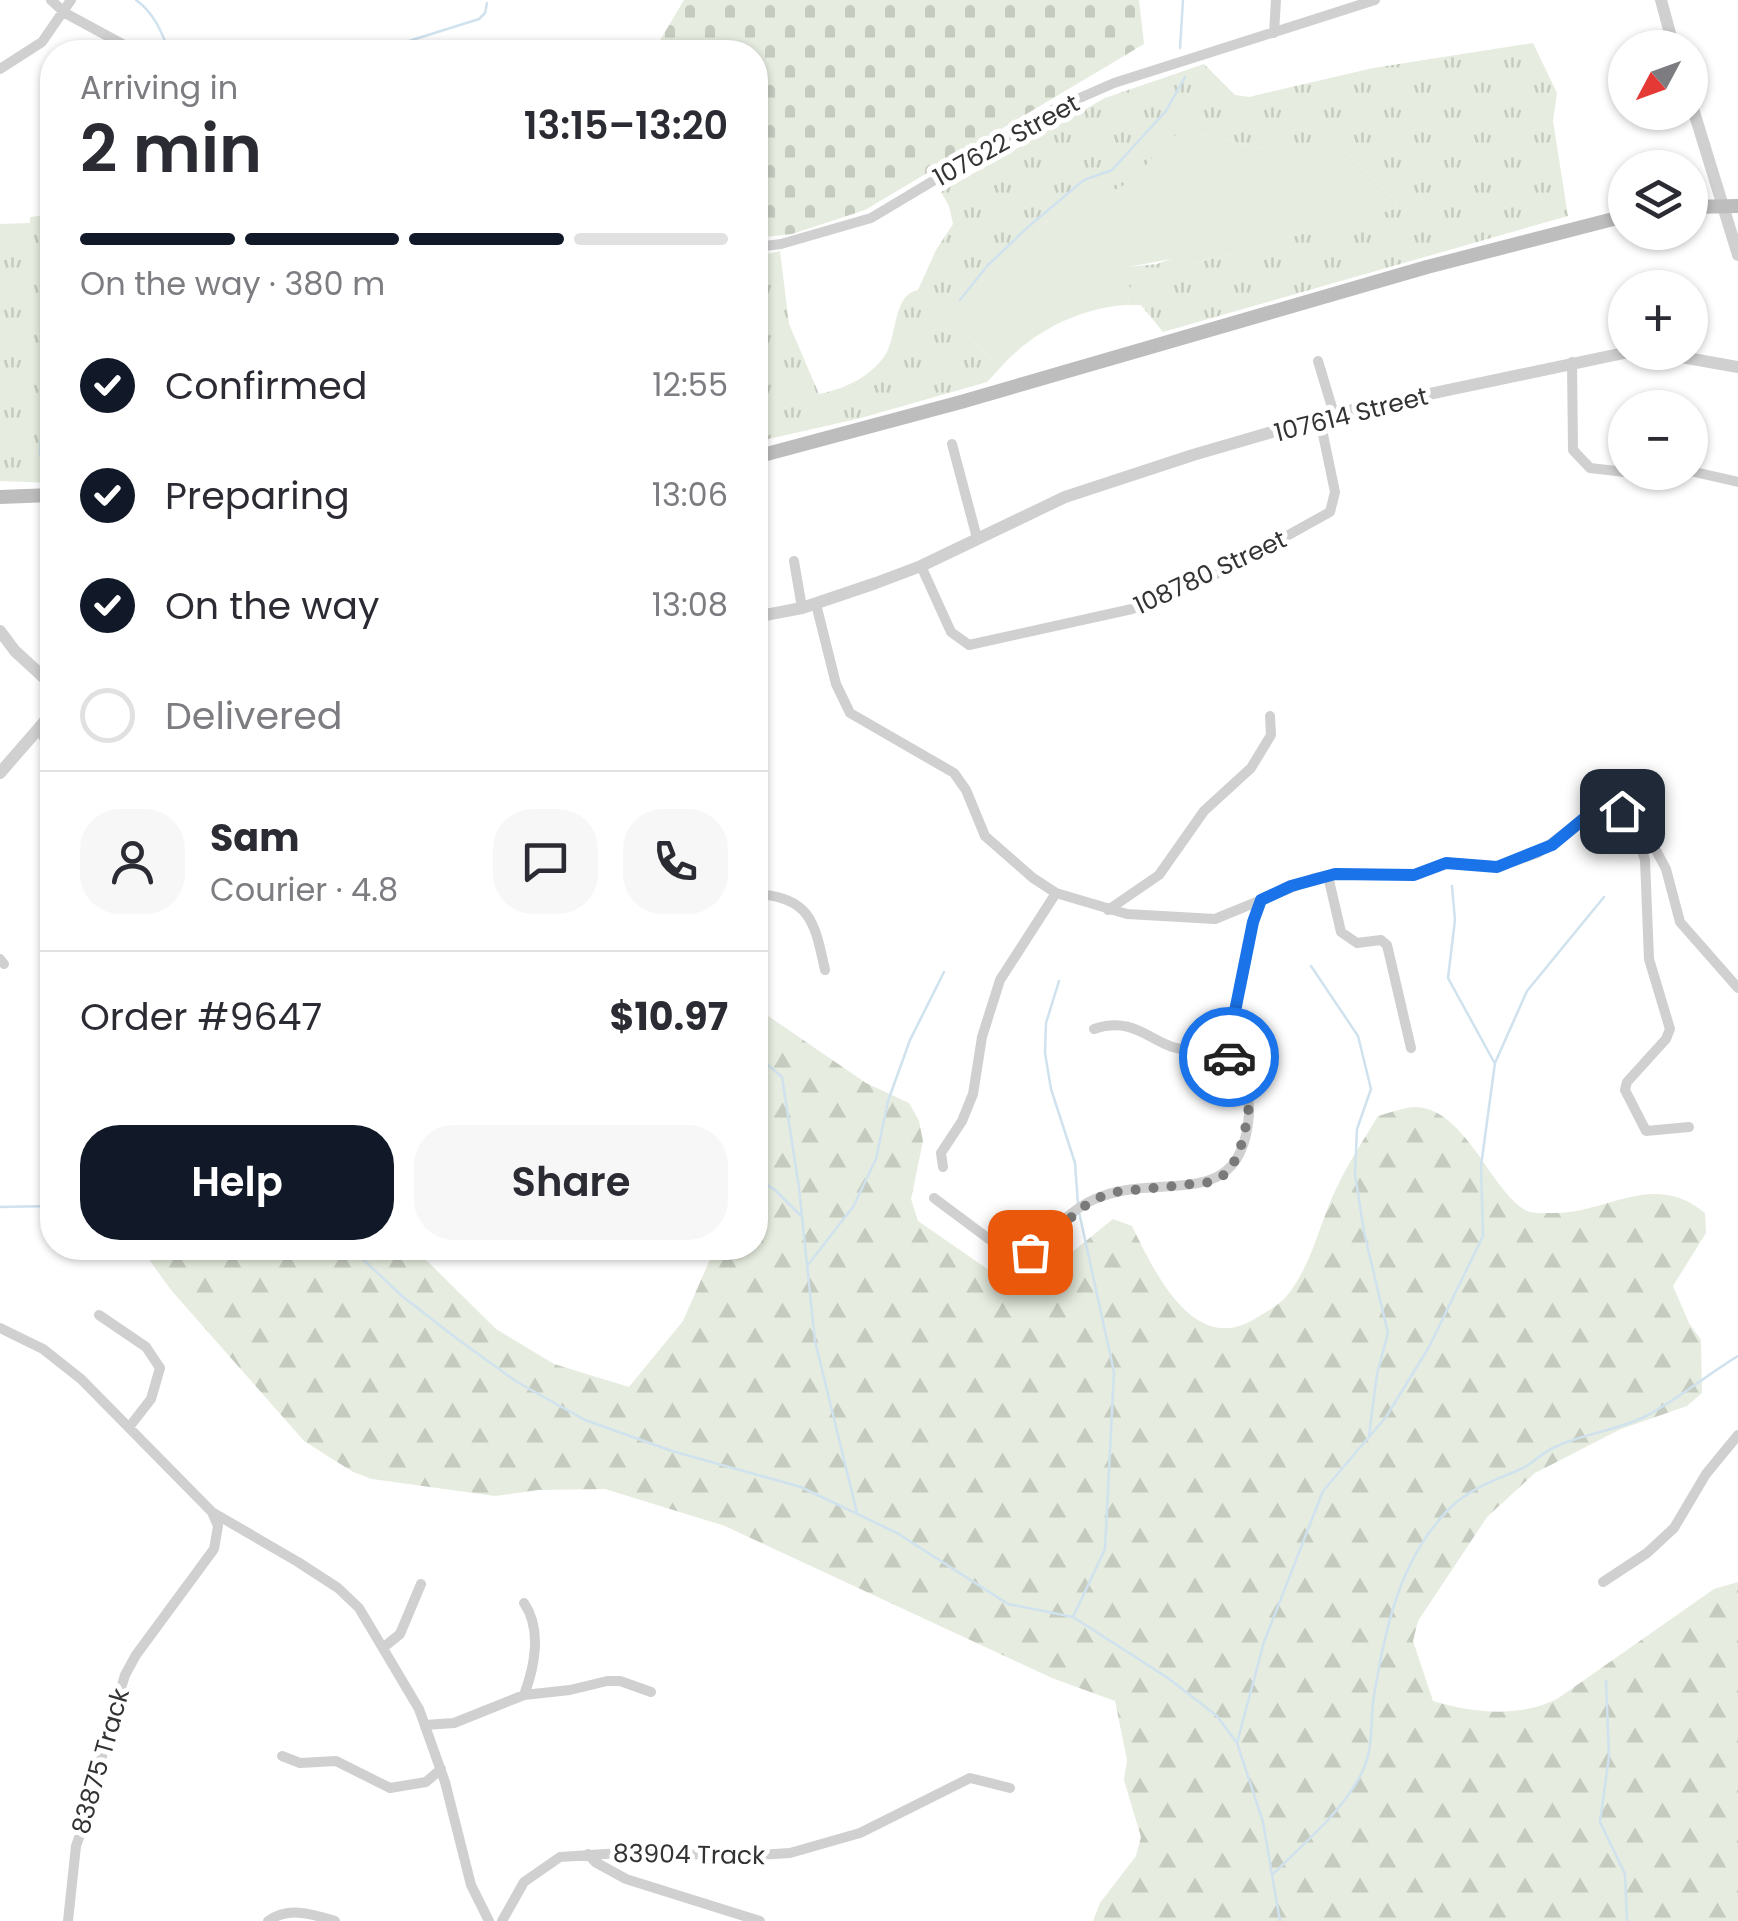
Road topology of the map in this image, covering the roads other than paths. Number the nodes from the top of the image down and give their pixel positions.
1 (51, 0) edge
2 (71, 0) edge
3 (1276, 0) edge
4 (1375, 0) edge
5 (1661, 0) edge
6 (65, 13) junction
7 (1669, 30) edge
8 (1274, 33) junction
9 (44, 40) edge
10 (115, 40) edge
11 (40, 43) edge
12 (0, 68) edge
13 (1702, 130) edge
14 (1732, 206) edge
15 (1608, 220) edge
16 (768, 246) edge
17 (1738, 256) edge
18 (1318, 361) dead end
19 (1572, 362) junction
20 (1738, 367) edge
21 (1334, 414) junction
22 (1320, 420) junction
23 (952, 444) dead end
24 (768, 454) edge
25 (1608, 470) edge
26 (1708, 475) edge
27 (1738, 482) edge
28 (40, 495) edge
29 (0, 497) edge
30 (977, 538) junction
31 (794, 561) dead end
32 (921, 566) junction
33 (809, 606) junction
34 (768, 614) edge
35 (0, 632) edge
36 (40, 675) edge
37 (1270, 716) dead end
38 (40, 729) edge
39 (0, 773) edge
40 (1632, 817) junction
41 (1328, 876) junction
42 (1056, 893) junction
43 (768, 896) edge
44 (1261, 900) junction
45 (1108, 910) junction
46 (825, 970) dead end
47 (1738, 988) edge
48 (1094, 1029) dead end
49 (1231, 1031) junction
50 (1411, 1048) dead end
51 (1689, 1127) dead end
52 (943, 1167) dead end
53 (934, 1198) dead end
54 (98, 1315) dead end
55 (0, 1328) edge
56 (130, 1426) junction
57 (1738, 1434) edge
58 (212, 1512) junction
59 (1603, 1582) dead end
60 (421, 1584) dead end
61 (524, 1602) dead end
62 (384, 1647) junction
63 (651, 1692) dead end
64 (524, 1695) junction
65 (425, 1725) junction
66 (282, 1756) dead end
67 (441, 1769) junction
68 (1010, 1788) dead end
69 (588, 1854) junction
70 (68, 1921) edge
71 (268, 1921) edge
72 (335, 1921) edge
73 (489, 1921) edge
74 (502, 1921) edge
75 (760, 1921) edge

1 - 6 street
2 - 6 street
3 - 8 street
4 - 8 street, 107622 Street
5 - 7 street
6 - 9 street
6 - 10 street
8 - 16 street, 107622 Street
11 - 12 street
13 - 14 street
14 - 17 street
15 - 24 main road
18 - 21 street
19 - 20 street, 107614 Street
19 - 21 street, 107614 Street
19 - 25 street
21 - 22 street, 107614 Street
22 - 30 street, 107614 Street
22 - 32 street, 108780 Street
23 - 30 street
26 - 27 street
28 - 29 main road
30 - 32 street, 107614 Street
31 - 33 street
32 - 33 street, 107614 Street
33 - 34 street, 107614 Street
33 - 42 street
35 - 36 street
37 - 45 street
38 - 39 street
40 - 41 street
40 - 47 street
40 - 51 street
41 - 44 street
41 - 50 street
42 - 45 street
42 - 52 street
43 - 46 street
44 - 45 street
44 - 49 street
48 - 49 street
49 - 53 street
54 - 56 street
55 - 56 street
56 - 58 street
57 - 59 street
58 - 62 street
58 - 70 street, 83875 Track
60 - 62 street
61 - 64 street
62 - 65 street
63 - 64 street
64 - 65 street
65 - 67 street
66 - 67 street
67 - 73 street
68 - 69 street, 83904 Track
69 - 74 street, 83904 Track
69 - 75 street
71 - 72 street

